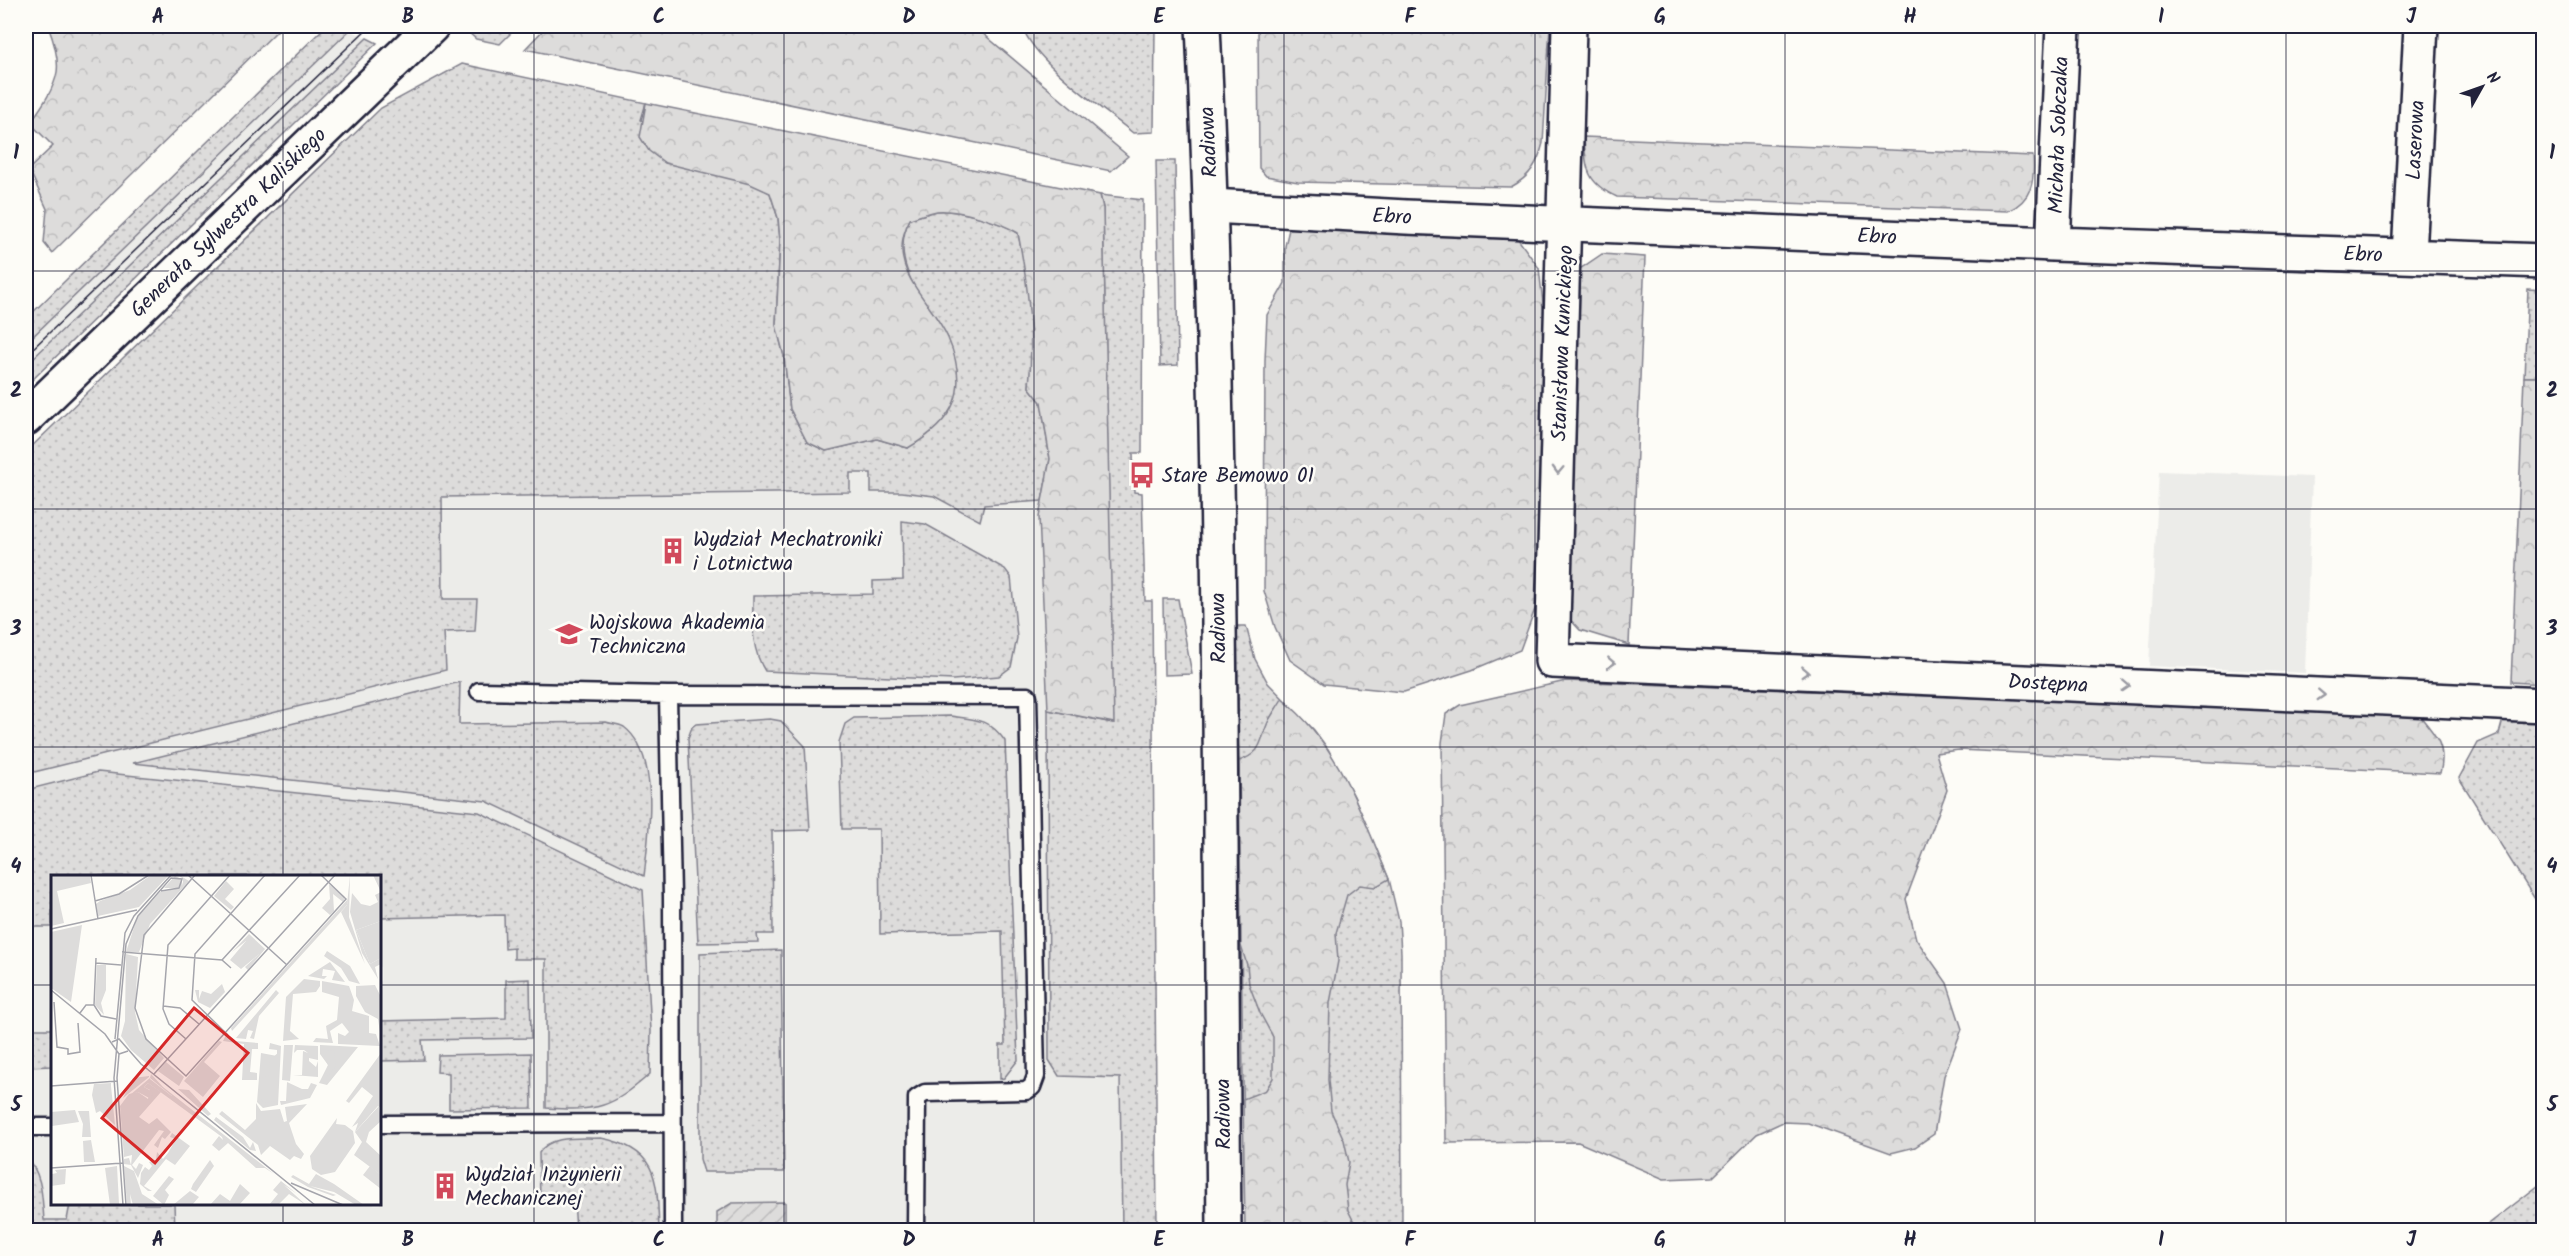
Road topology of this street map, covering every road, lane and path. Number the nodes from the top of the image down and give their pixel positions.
1 (432, 26) edge
2 (1203, 26) edge
3 (1569, 26) edge
4 (2063, 26) edge
5 (2421, 26) edge
6 (1211, 206) junction
7 (1565, 223) junction
8 (2053, 244) junction
9 (2409, 255) junction
10 (2544, 261) edge
11 (26, 418) edge
12 (1552, 661) joint
13 (479, 691) dead end
14 (668, 695) junction
15 (2544, 705) edge
16 (672, 1123) junction
17 (381, 1124) edge
18 (51, 1127) edge
19 (26, 1128) edge
20 (673, 1230) edge
21 (916, 1230) edge
22 (1224, 1230) edge

1 - 11 street, Generała Sylwestra Kaliskiego
2 - 6 street, Radiowa
3 - 7 street, Stanisława Kunickiego
4 - 8 street, Michała Sobczaka
5 - 9 street, Laserowa
6 - 7 street, Ebro
6 - 22 street, Radiowa
7 - 8 street, Ebro
7 -> 12 street, Stanisława Kunickiego
8 - 9 street, Ebro
9 - 10 street, Ebro
12 -> 15 street, Dostępna
13 - 14 lane
14 - 16 lane
14 - 21 lane
16 - 17 lane
16 - 20 lane
18 - 19 lane

